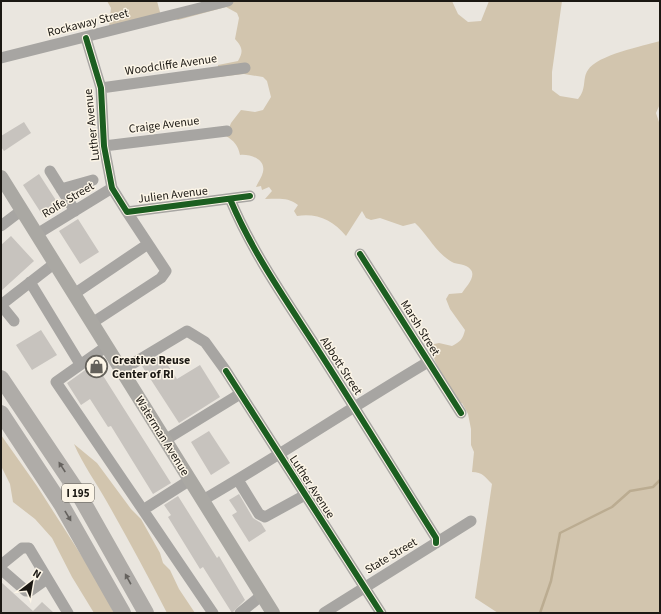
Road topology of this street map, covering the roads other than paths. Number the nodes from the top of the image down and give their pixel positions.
1 (228, 1) edge
2 (86, 38) junction
3 (1, 58) edge
4 (245, 68) dead end
5 (101, 88) junction
6 (227, 131) dead end
7 (104, 146) junction
8 (50, 172) dead end
9 (1, 177) edge
10 (92, 180) dead end
11 (112, 188) junction
12 (61, 189) junction
13 (250, 196) dead end
14 (230, 199) junction
15 (22, 210) junction
16 (75, 211) junction
17 (127, 212) junction
18 (1, 226) edge
19 (36, 234) junction
20 (148, 244) junction
21 (360, 254) dead end
22 (55, 263) junction
23 (30, 282) junction
24 (74, 294) junction
25 (1, 305) edge
26 (14, 321) dead end
27 (92, 323) junction
28 (106, 346) junction
29 (428, 362) junction
30 (80, 364) junction
31 (122, 370) junction
32 (1, 378) edge
33 (240, 394) junction
34 (354, 406) junction
35 (1, 413) edge
36 (461, 413) dead end
37 (165, 440) junction
38 (279, 456) junction
39 (190, 480) junction
40 (238, 480) junction
41 (304, 495) junction
42 (203, 500) junction
43 (143, 510) junction
44 (471, 521) dead end
45 (436, 542) junction
46 (1, 565) edge
47 (47, 579) junction
48 (364, 587) junction
49 (262, 595) junction
50 (68, 613) edge
51 (123, 613) edge
52 (146, 613) edge
53 (213, 613) edge
54 (240, 613) edge
55 (273, 613) edge
56 (324, 613) edge
57 (381, 613) edge

1 - 2 street, Rockaway Street
2 - 3 street, Rockaway Street
2 - 5 street, Luther Avenue
4 - 5 street, Woodcliffe Avenue
5 - 7 street, Luther Avenue
6 - 7 street, Craige Avenue
7 - 11 street, Luther Avenue
8 - 12 street
9 - 15 main road, Waterman Avenue
10 - 12 street
11 - 16 street, Rolfe Street
11 - 17 street, Julien Avenue
12 - 16 street
13 - 14 street, Julien Avenue
14 - 17 street, Julien Avenue
14 - 34 street, Abbott Street
15 - 18 street
15 - 19 main road, Waterman Avenue
16 - 19 street, Rolfe Street
17 - 20 street
19 - 22 main road, Waterman Avenue
20 - 24 street
20 - 27 street
21 - 29 street, Marsh Street
22 - 23 street
22 - 24 main road, Waterman Avenue
23 - 25 street
23 - 30 street
24 - 27 main road, Waterman Avenue
25 - 26 street
27 - 28 main road, Waterman Avenue
28 - 30 street
28 - 31 main road, Waterman Avenue
29 - 34 street
29 - 36 street, Marsh Street
30 - 43 street
31 - 33 street, Luther Avenue
31 - 37 main road, Waterman Avenue
52 -> 32 highway, I 195
33 - 37 street
33 - 38 street, Luther Avenue
34 - 38 street
34 - 45 street, Abbott Street
35 -> 51 highway, I 195
37 - 39 main road, Waterman Avenue
38 - 40 street
38 - 41 street, Luther Avenue
39 - 42 main road, Waterman Avenue
39 - 43 street
40 - 41 street
40 - 42 street
41 - 48 street, Luther Avenue
42 - 49 main road, Waterman Avenue
43 - 53 street
44 - 45 street, State Street
45 - 48 street, State Street
46 - 47 street
46 - 47 street
47 - 50 street
48 - 56 street, State Street
48 - 57 street, Luther Avenue
49 - 54 street
49 - 55 main road, Waterman Avenue

